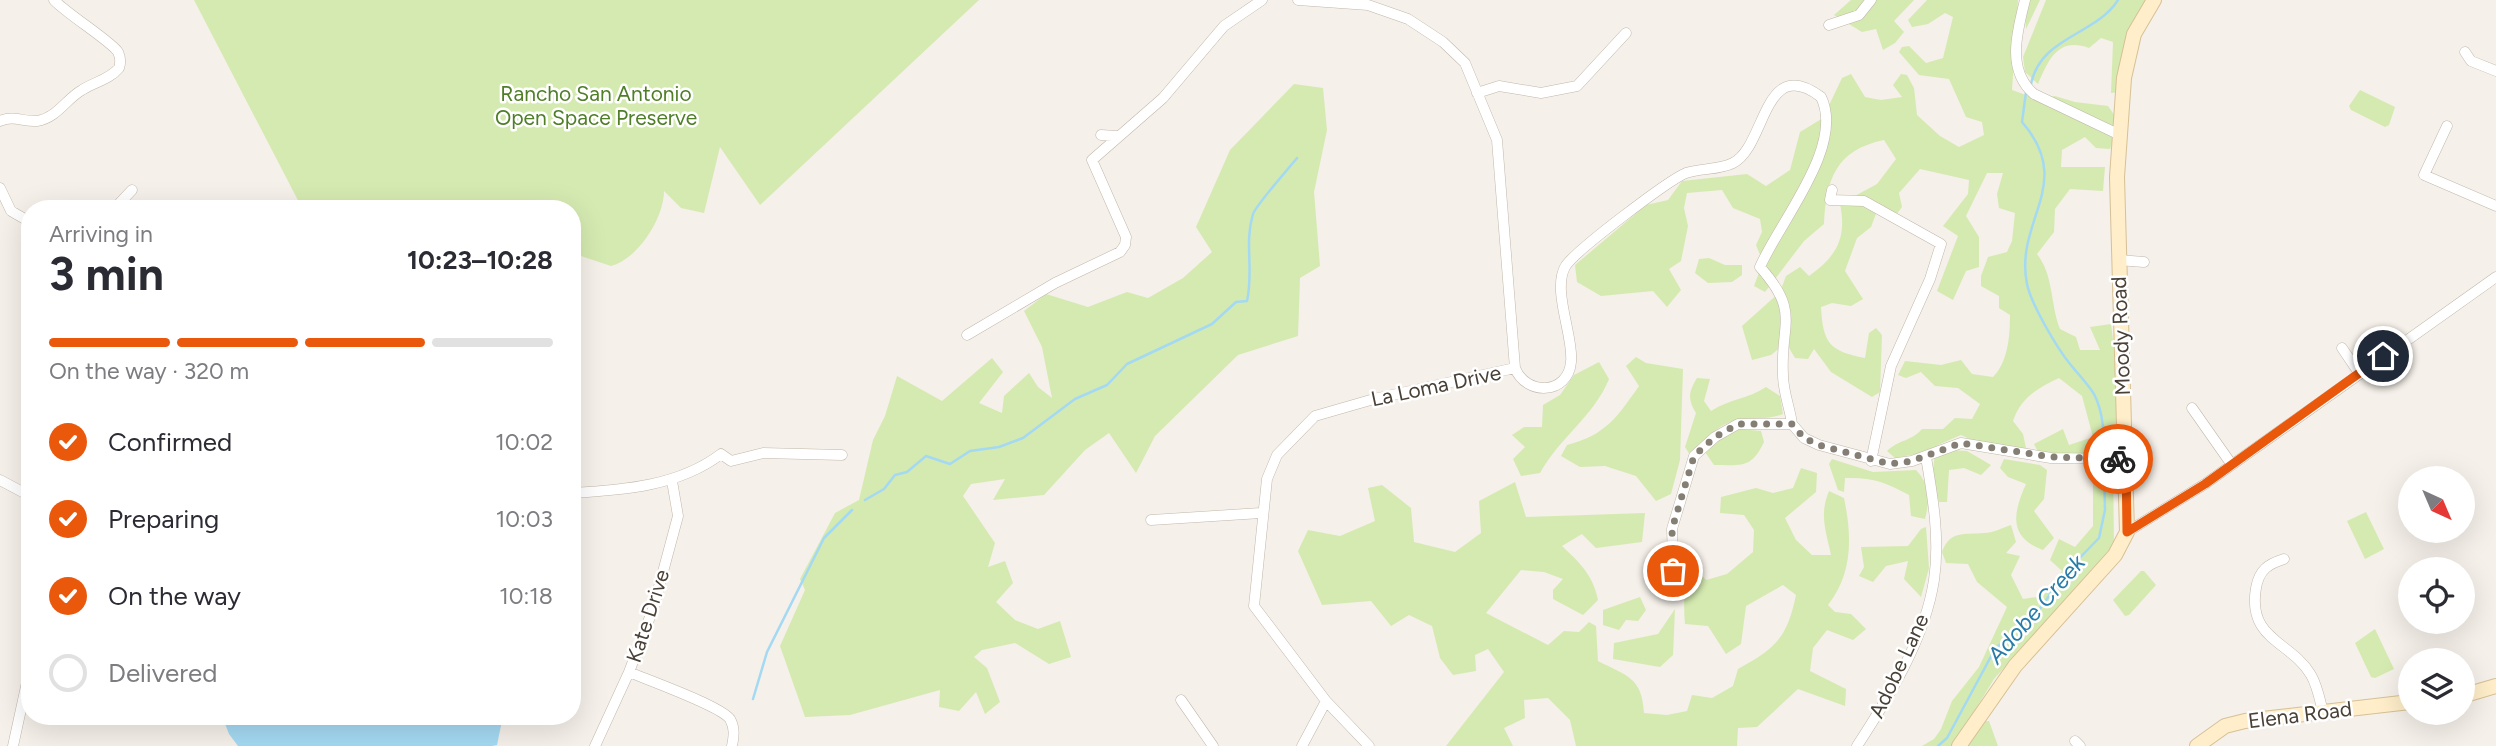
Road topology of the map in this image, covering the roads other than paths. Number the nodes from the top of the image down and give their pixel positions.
1 (54, 0) edge
2 (1262, 0) edge
3 (1298, 0) edge
4 (1871, 0) edge
5 (2025, 0) edge
6 (2154, 0) edge
7 (1829, 24) dead end
8 (1626, 33) dead end
9 (2465, 52) dead end
10 (2496, 71) edge
11 (1478, 93) junction
12 (0, 121) edge
13 (2448, 126) dead end
14 (1101, 135) dead end
15 (2120, 135) junction
16 (1116, 136) junction
17 (0, 188) edge
18 (132, 190) dead end
19 (1832, 190) dead end
20 (123, 200) edge
21 (2496, 206) edge
22 (21, 217) edge
23 (2118, 260) junction
24 (2144, 262) dead end
25 (2496, 276) edge
26 (967, 335) dead end
27 (2342, 348) dead end
28 (1515, 368) junction
29 (2359, 373) junction
30 (2192, 408) dead end
31 (1792, 424) junction
32 (842, 455) dead end
33 (1926, 457) junction
34 (2126, 459) junction
35 (1871, 461) junction
36 (2232, 465) junction
37 (0, 480) edge
38 (673, 481) junction
39 (21, 491) edge
40 (581, 492) edge
41 (1261, 513) junction
42 (1151, 520) dead end
43 (2127, 532) junction
44 (2284, 559) dead end
45 (1674, 587) dead end
46 (629, 672) junction
47 (2496, 686) edge
48 (2475, 692) edge
49 (1181, 700) dead end
50 (1326, 701) junction
51 (2398, 703) edge
52 (21, 709) edge
53 (2323, 712) junction
54 (13, 746) edge
55 (595, 746) edge
56 (732, 746) edge
57 (1213, 746) edge
58 (1302, 746) edge
59 (1369, 746) edge
60 (1857, 746) edge
61 (1959, 746) edge
62 (2197, 746) edge

1 - 12 street
2 - 16 street
3 - 11 street, La Loma Drive
4 - 7 street
5 - 15 street
6 - 15 street, Moody Road
8 - 11 street
9 - 10 street
11 - 28 street, La Loma Drive
13 - 21 street
14 - 16 street
15 - 23 street, Moody Road
16 - 26 street
17 - 22 street
18 - 20 street
19 - 35 street
23 - 24 street
23 - 34 street, Moody Road
25 - 29 street
27 - 29 street
28 - 31 street
28 - 41 street, La Loma Drive
29 - 36 street
30 - 36 street
31 - 35 street
31 - 45 street
32 - 38 street
33 - 34 street
33 - 35 street
33 - 60 street, Adobe Lane
34 - 43 street, Moody Road
36 - 43 street
37 - 39 street
38 - 40 street
38 - 46 street, Kate Drive
41 - 42 street
41 - 50 street, La Loma Drive
43 - 61 street
44 - 53 street
46 - 55 street, Kate Drive
46 - 56 street
47 - 48 street
49 - 57 street
50 - 58 street
50 - 59 street, La Loma Drive
51 - 53 street, Elena Road
52 - 54 street
53 - 62 street, Elena Road

